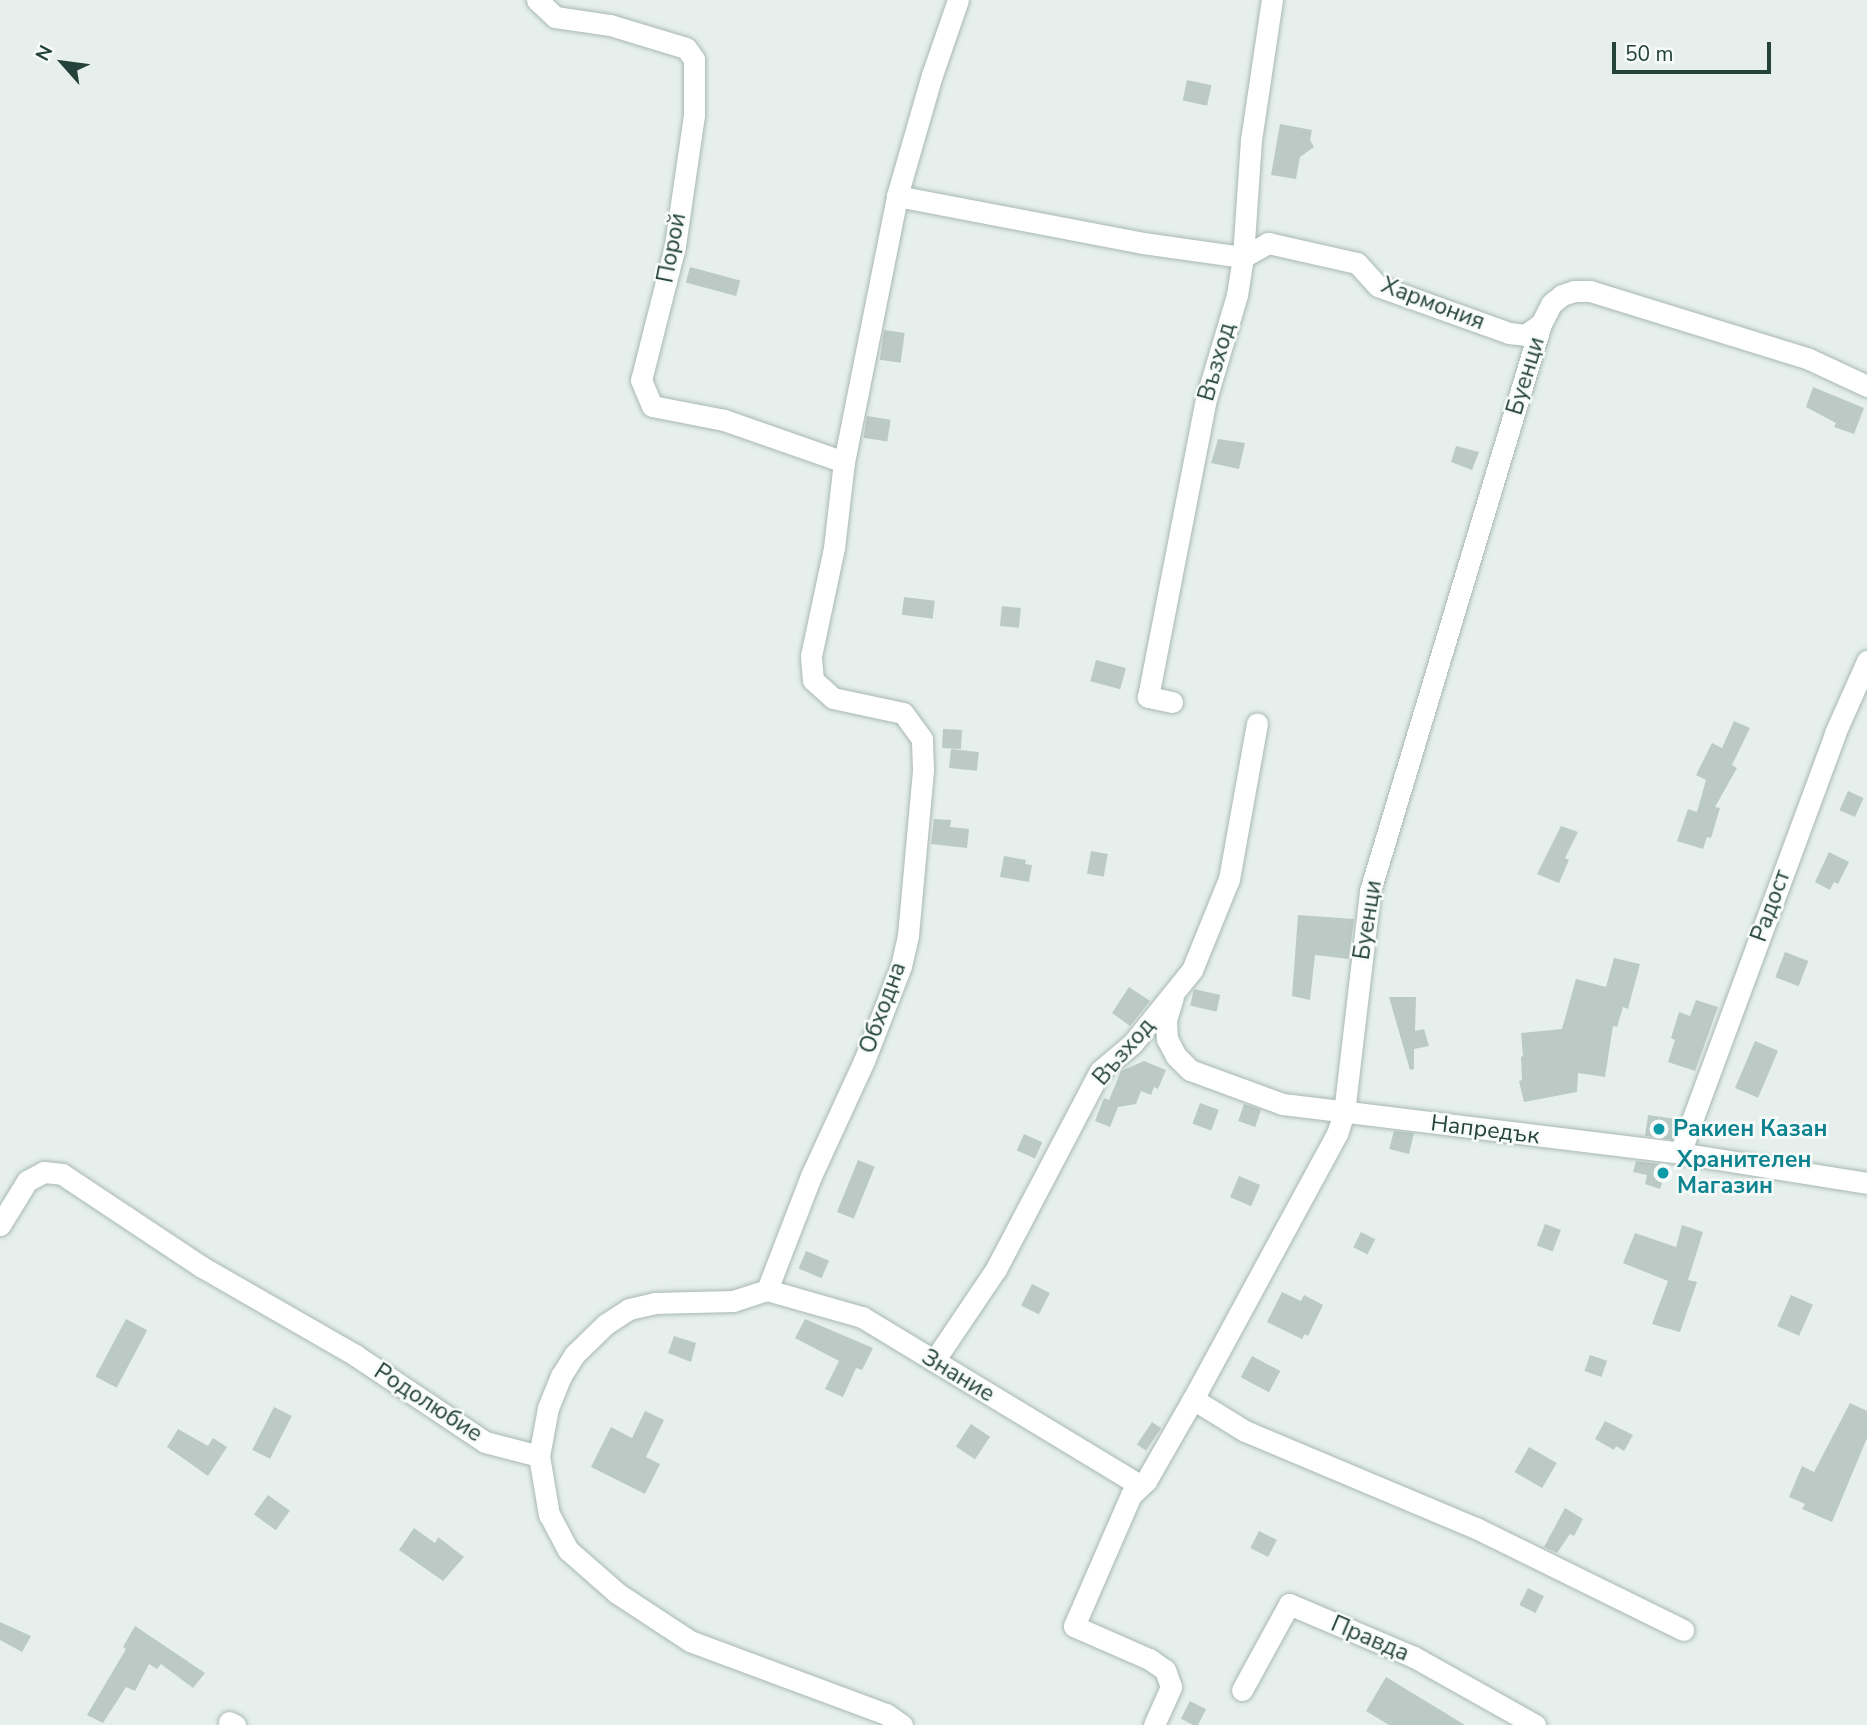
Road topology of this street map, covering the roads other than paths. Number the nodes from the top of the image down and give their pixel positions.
1 (537, 0) edge
2 (958, 0) edge
3 (1272, 0) edge
4 (897, 196) junction
5 (1243, 257) junction
6 (1541, 324) junction
7 (1867, 386) edge
8 (844, 462) junction
9 (1867, 661) edge
10 (1172, 702) dead end
11 (1257, 723) dead end
12 (1172, 996) junction
13 (1344, 1113) junction
14 (1680, 1153) junction
15 (1867, 1183) edge
16 (0, 1225) edge
17 (767, 1290) junction
18 (934, 1361) junction
19 (1193, 1399) junction
20 (539, 1456) junction
21 (1139, 1485) junction
22 (1684, 1630) dead end
23 (1242, 1690) dead end
24 (902, 1725) edge
25 (1154, 1725) edge
26 (1535, 1725) edge

1 - 8 street, Порой
2 - 4 street, Обходна
3 - 5 street, Възход
4 - 5 street, Хармония
4 - 8 street, Обходна
5 - 6 street, Хармония
5 - 10 street, Възход
6 - 7 street
6 - 13 street, Буенци
8 - 17 street, Обходна
9 - 14 street, Радост
11 - 12 street, Възход
12 - 13 street, Напредък
12 - 18 street, Възход
13 - 14 street, Напредък
13 - 19 street, Буенци
14 - 15 street, Напредък
16 - 20 street, Родолюбие
17 - 18 street, Знание
17 - 20 street
18 - 21 street, Знание
19 - 21 street, Буенци
19 - 22 street
20 - 24 street
21 - 25 street, Буенци
23 - 26 street, Правда

